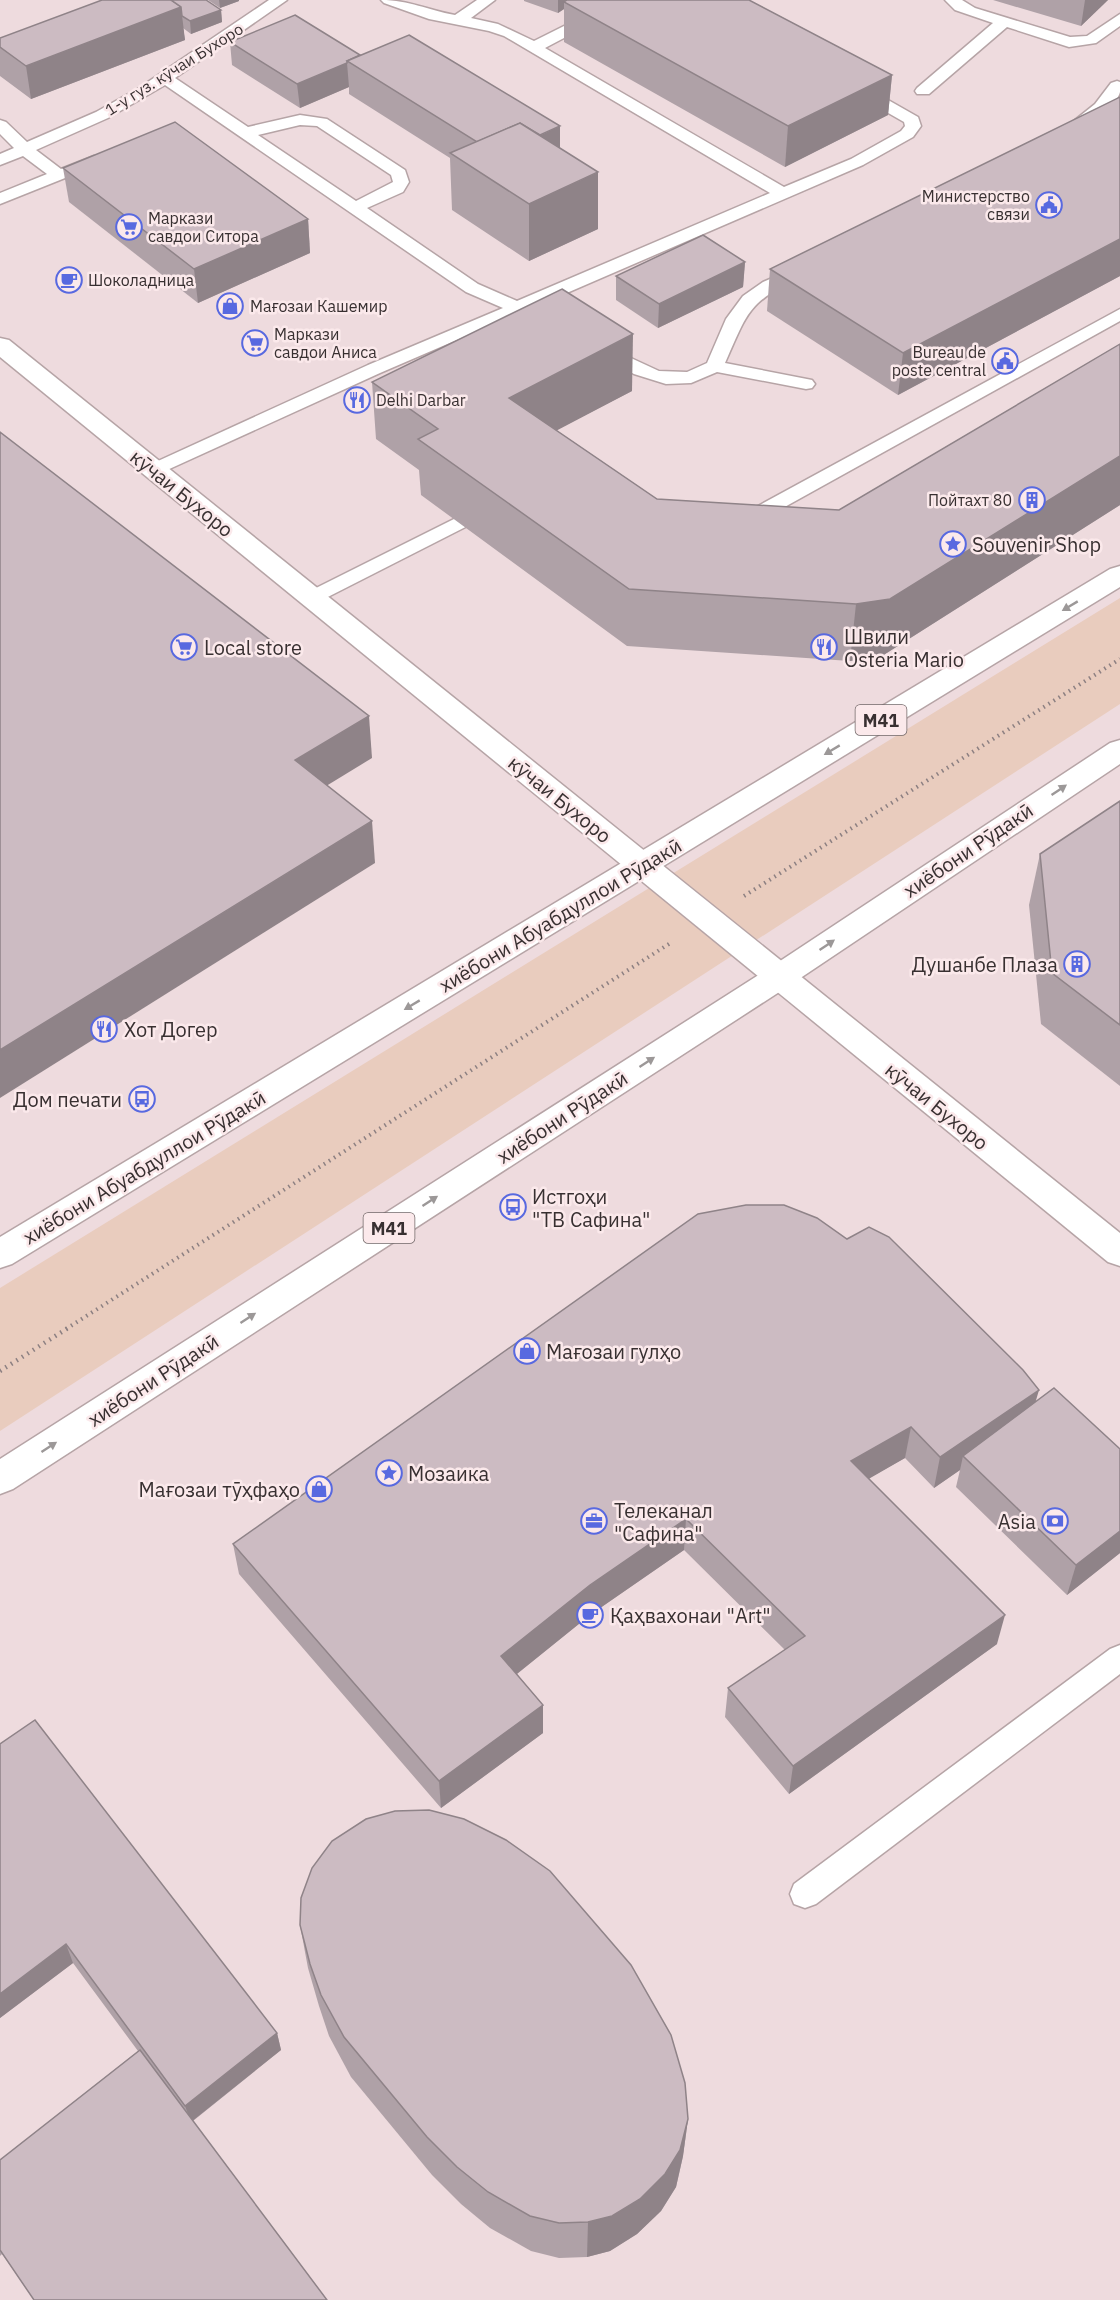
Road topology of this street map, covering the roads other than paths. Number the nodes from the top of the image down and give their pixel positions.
1 (279, 0) edge
2 (389, 0) edge
3 (488, 0) edge
4 (628, 0) edge
5 (953, 0) edge
6 (1120, 20) edge
7 (457, 21) junction
8 (1004, 22) junction
9 (535, 47) junction
10 (165, 78) junction
11 (843, 82) edge
12 (1119, 84) edge
13 (923, 91) dead end
14 (0, 125) edge
15 (244, 133) junction
16 (1062, 136) edge
17 (25, 150) junction
18 (110, 155) edge
19 (0, 160) edge
20 (59, 175) junction
21 (784, 194) junction
22 (0, 199) edge
23 (354, 208) junction
24 (814, 264) edge
25 (516, 308) junction
26 (1120, 314) edge
27 (568, 330) edge
28 (586, 340) edge
29 (4, 353) edge
30 (714, 366) junction
31 (806, 384) dead end
32 (154, 471) junction
33 (502, 501) edge
34 (726, 519) edge
35 (1120, 575) edge
36 (311, 598) junction
37 (1120, 750) edge
38 (642, 866) junction
39 (778, 977) junction
40 (1120, 1252) edge
41 (0, 1254) edge
42 (0, 1478) edge
43 (1120, 1658) edge
44 (805, 1894) dead end

1 - 10 lane, 1-у гуз. кӯчаи Бухоро
2 - 7 lane
3 - 7 lane
4 - 9 lane
5 - 8 lane
6 - 8 lane
7 - 9 lane
8 - 13 lane
9 - 21 lane
10 - 15 lane
10 - 17 lane, 1-у гуз. кӯчаи Бухоро
11 - 21 lane
12 - 16 lane
14 - 17 lane
15 - 23 lane
15 - 23 lane
17 - 19 lane, 1-у гуз. кӯчаи Бухоро
17 - 20 lane
18 - 20 lane
20 - 22 lane
21 - 25 lane
23 - 25 lane
24 - 30 lane
25 - 27 lane
25 - 32 lane
26 - 34 lane
28 - 30 lane
29 - 32 main road, кӯчаи Бухоро
30 - 31 lane
32 - 36 main road, кӯчаи Бухоро
33 - 36 lane
35 -> 38 main road, хиёбони Абуабдуллои Рӯдакӣ / M41
36 - 38 main road, кӯчаи Бухоро
39 -> 37 main road, хиёбони Рӯдакӣ / M41
38 - 39 main road, кӯчаи Бухоро
38 -> 41 main road, хиёбони Абуабдуллои Рӯдакӣ / M41
39 - 40 main road, кӯчаи Бухоро
42 -> 39 main road, хиёбони Рӯдакӣ / M41
43 - 44 lane

